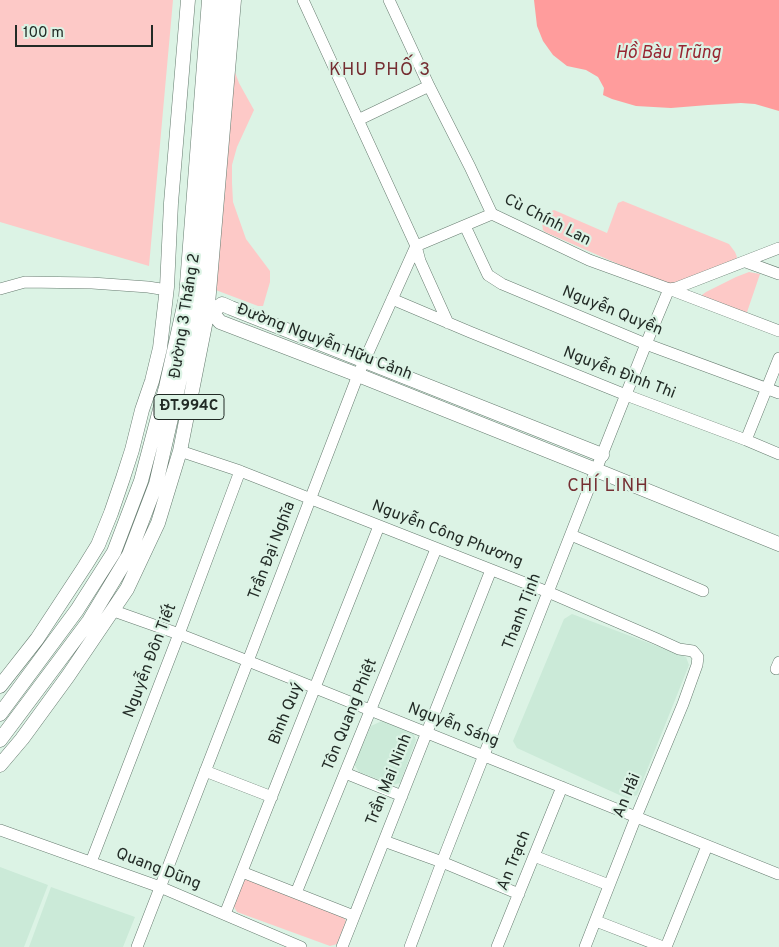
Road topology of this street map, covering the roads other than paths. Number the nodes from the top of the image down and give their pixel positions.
1 (188, 0) edge
2 (209, 0) edge
3 (222, 0) edge
4 (234, 0) edge
5 (302, 0) edge
6 (389, 0) edge
7 (429, 86) junction
8 (358, 120) junction
9 (492, 214) junction
10 (465, 226) junction
11 (416, 246) junction
12 (779, 248) edge
13 (746, 262) junction
14 (779, 274) edge
15 (0, 289) edge
16 (669, 289) junction
17 (167, 290) junction
18 (392, 299) junction
19 (200, 306) junction
20 (448, 323) junction
21 (779, 331) edge
22 (646, 344) junction
23 (779, 358) edge
24 (365, 361) junction
25 (358, 375) junction
26 (166, 387) junction
27 (766, 388) junction
28 (149, 389) junction
29 (779, 393) edge
30 (626, 395) junction
31 (746, 440) junction
32 (134, 443) junction
33 (149, 450) junction
34 (180, 451) junction
35 (779, 454) edge
36 (602, 455) junction
37 (596, 470) junction
38 (240, 471) junction
39 (310, 498) junction
40 (109, 518) junction
41 (125, 523) junction
42 (379, 526) junction
43 (571, 535) junction
44 (779, 544) edge
45 (436, 549) junction
46 (491, 570) junction
47 (703, 591) dead end
48 (548, 592) junction
49 (114, 611) junction
50 (179, 634) junction
51 (698, 657) joint
52 (248, 661) junction
53 (0, 686) edge
54 (314, 688) junction
55 (370, 711) junction
56 (0, 714) edge
57 (426, 733) junction
58 (0, 740) edge
59 (484, 755) junction
60 (0, 765) edge
61 (205, 771) junction
62 (345, 773) junction
63 (562, 787) junction
64 (402, 796) junction
65 (272, 797) junction
66 (636, 817) junction
67 (0, 830) edge
68 (384, 841) junction
69 (707, 846) junction
70 (534, 856) junction
71 (91, 862) junction
72 (442, 862) junction
73 (242, 872) junction
74 (778, 874) edge
75 (609, 886) junction
76 (160, 888) junction
77 (296, 893) junction
78 (519, 894) junction
79 (225, 914) junction
80 (354, 916) junction
81 (596, 921) junction
82 (276, 942) edge
83 (136, 947) edge
84 (301, 947) edge
85 (342, 947) edge
86 (410, 947) edge
87 (497, 947) edge
88 (585, 947) edge
89 (664, 947) edge

1 - 17 main road, Đường 3 Tháng 2 / ĐT.994C
2 - 19 main road, Đường 3 Tháng 2 / ĐT.994C
3 - 19 main road, Đường 3 Tháng 2 / ĐT.994C
4 - 19 main road, Đường 3 Tháng 2 / ĐT.994C
5 - 8 street
6 - 7 street, Cù Chính Lan
7 - 8 street
7 - 9 street, Cù Chính Lan
8 - 11 street
9 - 10 street
9 - 16 street, Cù Chính Lan
10 - 11 street
10 - 22 street, Nguyễn Quyền
11 - 18 street, Trần Đại Nghĩa
11 - 20 street
12 - 13 street
13 - 14 street
13 - 16 street
15 - 17 street
16 - 21 street, Cù Chính Lan
16 - 22 street, Thanh Tịnh
17 - 19 main road
17 - 28 main road, Đường 3 Tháng 2 / ĐT.994C
18 - 20 street, Nguyễn Đình Thi
18 - 24 street, Trần Đại Nghĩa
19 - 24 main road, Đường Nguyễn Hữu Cảnh
19 - 25 main road, Đường Nguyễn Hữu Cảnh
19 - 26 main road, Đường 3 Tháng 2 / ĐT.994C
19 - 34 main road, Đường 3 Tháng 2 / ĐT.994C
19 - 58 main road, Đường 3 Tháng 2 / ĐT.994C
20 - 30 street, Nguyễn Đình Thi
22 - 27 street, Nguyễn Quyền
22 - 30 street, Thanh Tịnh
23 - 27 street
24 - 25 street, Trần Đại Nghĩa
24 - 36 main road, Đường Nguyễn Hữu Cảnh
25 - 37 main road, Đường Nguyễn Hữu Cảnh
25 - 39 street, Trần Đại Nghĩa
26 - 28 street
26 - 33 main road, Đường 3 Tháng 2 / ĐT.994C
27 - 29 street, Nguyễn Quyền
27 - 31 street
28 - 32 main road, Đường 3 Tháng 2 / ĐT.994C
30 - 31 street, Nguyễn Đình Thi
30 - 36 street, Thanh Tịnh
31 - 35 street, Nguyễn Đình Thi
32 - 33 street
32 - 40 main road, Đường 3 Tháng 2 / ĐT.994C
33 - 41 main road, Đường 3 Tháng 2 / ĐT.994C
34 - 38 street, Nguyễn Công Phương
34 - 49 main road, Đường 3 Tháng 2 / ĐT.994C
36 - 37 street, Thanh Tịnh
37 - 43 street, Thanh Tịnh
37 - 44 main road, Đường Nguyễn Hữu Cảnh
38 - 39 street, Nguyễn Công Phương
38 - 50 street, Nguyễn Đôn Tiết
39 - 42 street, Nguyễn Công Phương
39 - 52 street, Trần Đại Nghĩa
40 - 41 main road
40 - 53 main road, Đường 3 Tháng 2 / ĐT.994C
41 - 56 main road, Đường 3 Tháng 2 / ĐT.994C
42 - 45 street, Nguyễn Công Phương
42 - 54 street, Bình Quý
43 - 47 street
43 - 48 street, Thanh Tịnh
45 - 46 street, Nguyễn Công Phương
45 - 55 street, Tôn Quang Phiệt
46 - 48 street, Nguyễn Công Phương
46 - 57 street, Trần Mai Ninh
48 - 51 street, Nguyễn Công Phương
48 - 59 street, Thanh Tịnh
49 - 50 street, Nguyễn Sáng
49 - 60 main road, Đường 3 Tháng 2 / ĐT.994C
50 - 52 street, Nguyễn Sáng
50 - 71 street, Nguyễn Đôn Tiết
51 - 66 street, An Hải
52 - 54 street, Nguyễn Sáng
52 - 61 street, Trần Đại Nghĩa
54 - 55 street, Nguyễn Sáng
54 - 65 street, Bình Quý
55 - 57 street, Nguyễn Sáng
55 - 62 street, Tôn Quang Phiệt
57 - 59 street, Nguyễn Sáng
57 - 64 street, Trần Mai Ninh
59 - 63 street, Nguyễn Sáng
59 - 72 street, Thanh Tịnh
61 - 65 street
61 - 76 street, Trần Đại Nghĩa
62 - 64 street
62 - 77 street, Tôn Quang Phiệt
63 - 66 street, Nguyễn Sáng
63 - 70 street, An Trạch
64 - 68 street, Trần Mai Ninh
65 - 73 street, Bình Quý
66 - 69 street, Nguyễn Sáng
66 - 75 street, An Hải
67 - 71 street, Quang Dũng
68 - 72 street
68 - 80 street, Trần Mai Ninh
69 - 74 street, Nguyễn Sáng
69 - 89 street
70 - 75 street
70 - 78 street, An Trạch
71 - 76 street, Quang Dũng
72 - 78 street
72 - 86 street, Thanh Tịnh
73 - 77 street
73 - 79 street, Bình Quý
75 - 81 street, An Hải
76 - 79 street, Quang Dũng
76 - 83 street, Trần Đại Nghĩa
77 - 80 street
78 - 87 street, An Trạch
79 - 82 street, Quang Dũng
80 - 85 street, Trần Mai Ninh
81 - 88 street, An Hải
81 - 89 street
82 - 84 street, Quang Dũng

